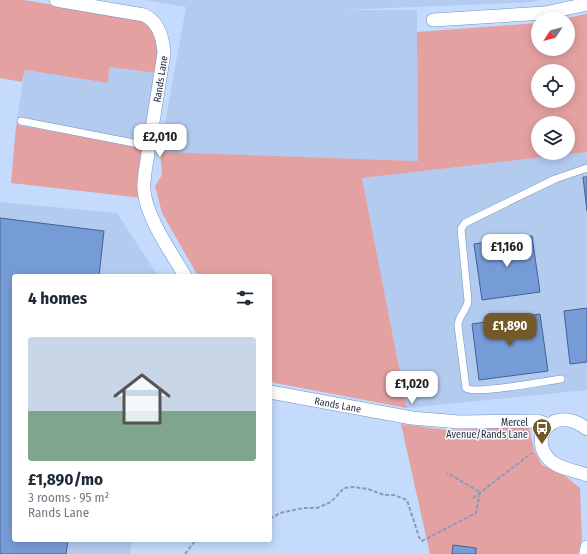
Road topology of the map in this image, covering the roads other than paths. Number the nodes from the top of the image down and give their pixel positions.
1 (56, 0) edge
2 (587, 4) edge
3 (433, 20) dead end
4 (21, 121) dead end
5 (149, 146) junction
6 (587, 168) edge
7 (184, 274) edge
8 (561, 379) dead end
9 (272, 392) edge
10 (548, 425) junction
11 (587, 429) edge
12 (587, 475) edge
13 (587, 547) edge
14 (586, 554) edge

1 - 5 street, Rands Lane
2 - 3 street
4 - 5 lane
5 - 7 street, Rands Lane
6 - 8 lane
9 - 10 street, Rands Lane
10 - 11 street, Rands Lane
10 - 12 street
13 - 14 street

